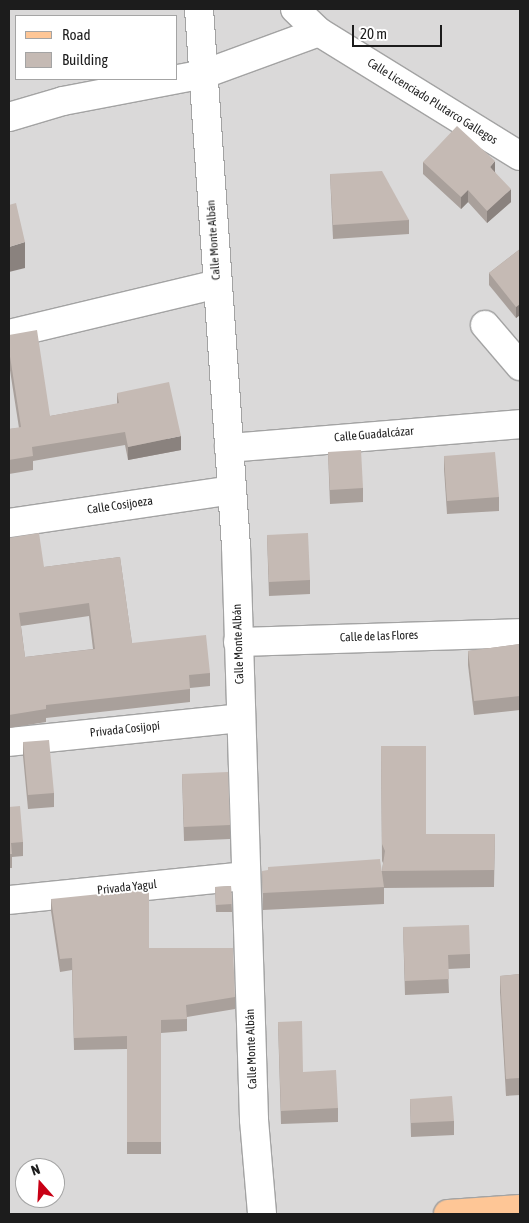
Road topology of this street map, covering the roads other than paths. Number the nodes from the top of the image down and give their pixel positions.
1 (199, 9) edge
2 (295, 9) edge
3 (319, 32) junction
4 (204, 74) junction
5 (178, 79) edge
6 (173, 80) edge
7 (9, 117) edge
8 (520, 156) edge
9 (217, 284) junction
10 (485, 325) dead end
11 (9, 334) edge
12 (520, 366) edge
13 (520, 424) edge
14 (229, 448) junction
15 (232, 490) junction
16 (9, 523) edge
17 (520, 633) edge
18 (238, 642) junction
19 (241, 718) junction
20 (9, 742) edge
21 (245, 876) junction
22 (9, 900) edge
23 (515, 1211) edge
24 (262, 1214) edge
25 (448, 1214) edge

1 - 4 street, Calle Monte Albán
2 - 3 street, Calle Licenciado Plutarco Gallegos
3 - 4 street
3 - 8 street, Calle Licenciado Plutarco Gallegos
4 - 5 street
4 - 9 street, Calle Monte Albán
6 - 7 street
9 - 11 street
9 - 14 street, Calle Monte Albán
10 - 12 street
13 - 14 street, Calle Guadalcázar
14 - 15 street, Calle Monte Albán
15 - 16 street, Calle Cosijoeza
15 - 18 street, Calle Monte Albán
17 - 18 street, Calle de las Flores
18 - 19 street, Calle Monte Albán
19 - 20 street, Privada Cosijopí
19 - 21 street, Calle Monte Albán
21 - 22 street, Privada Yagul
21 - 24 street, Calle Monte Albán
23 - 25 main road

